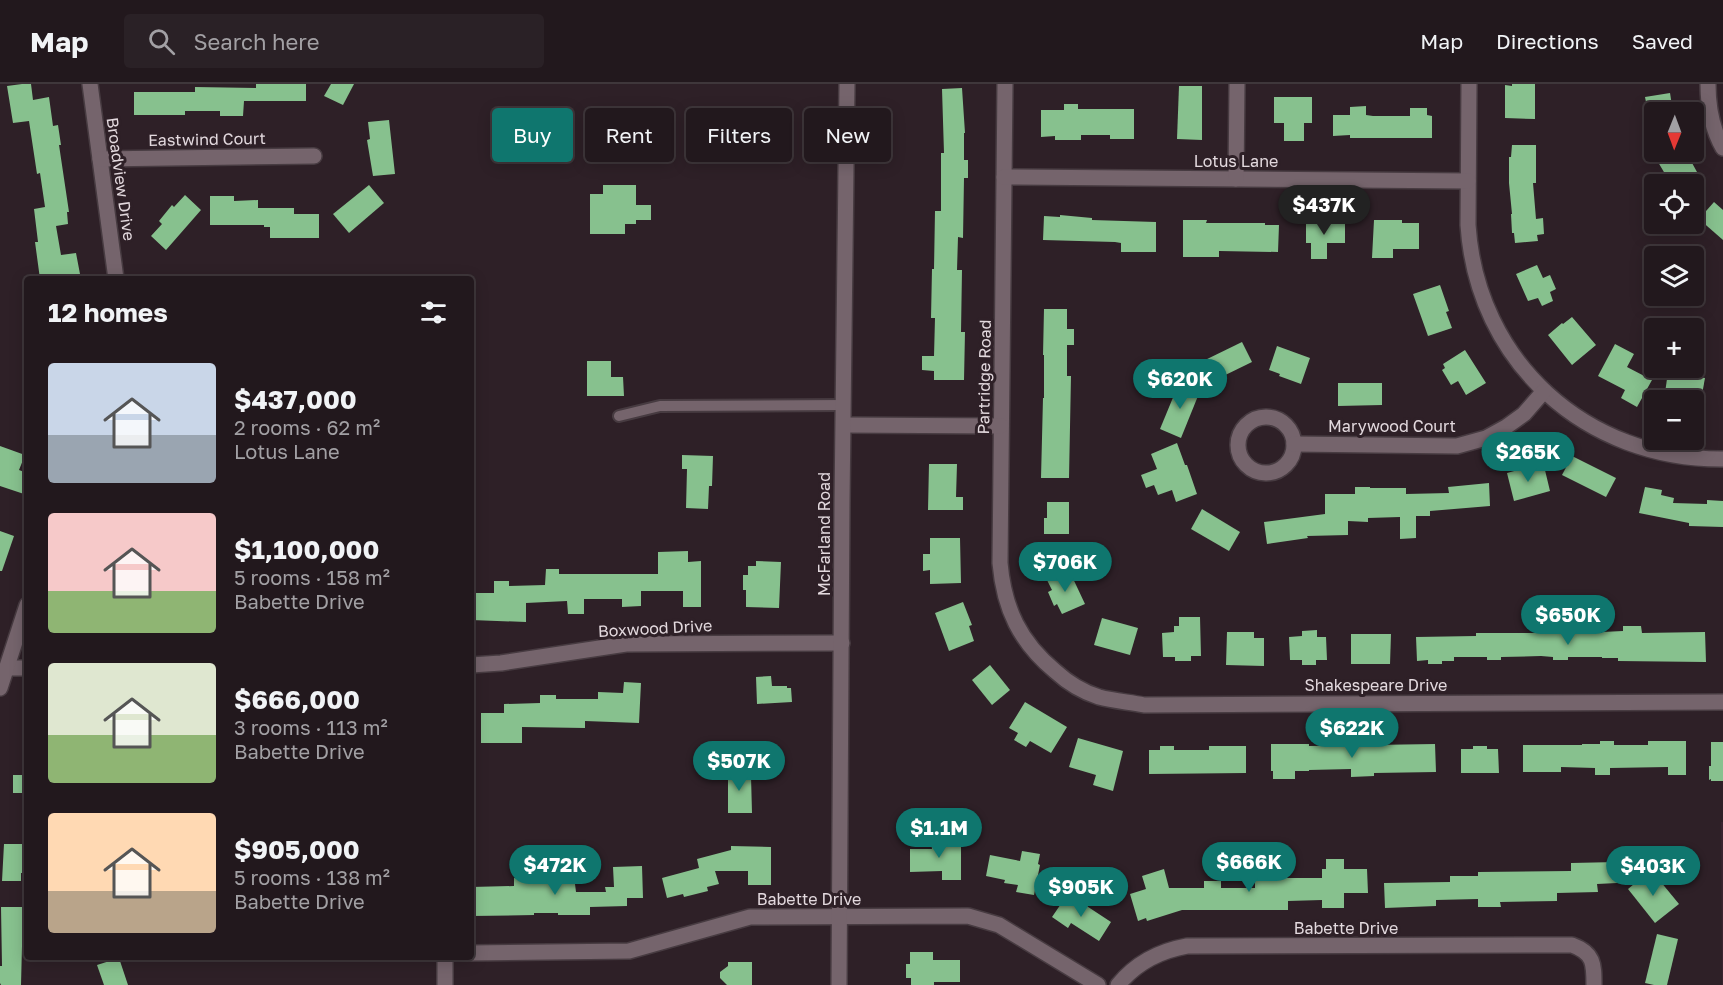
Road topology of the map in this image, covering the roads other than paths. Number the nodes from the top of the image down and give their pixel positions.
1 (90, 84) edge
2 (847, 84) edge
3 (1005, 84) edge
4 (1237, 84) edge
5 (1469, 84) edge
6 (1708, 84) edge
7 (1723, 147) edge
8 (314, 156) dead end
9 (100, 159) junction
10 (1004, 177) junction
11 (1236, 179) junction
12 (1468, 181) junction
13 (116, 276) edge
14 (1544, 391) junction
15 (844, 405) junction
16 (619, 416) dead end
17 (844, 425) junction
18 (1001, 426) junction
19 (1294, 444) dead end
20 (1723, 459) edge
21 (24, 614) edge
22 (842, 643) junction
23 (1041, 659) joint
24 (474, 665) edge
25 (7, 668) junction
26 (24, 668) edge
27 (0, 688) edge
28 (1723, 702) edge
29 (839, 917) junction
30 (474, 953) edge
31 (445, 960) edge
32 (445, 985) edge
33 (839, 985) edge
34 (1098, 985) edge
35 (1118, 985) edge
36 (1594, 985) edge

1 - 9 street, Broadview Drive
2 - 15 street, McFarland Road
3 - 10 street, Partridge Road
4 - 11 street
5 - 12 street
6 - 7 street
8 - 9 street, Eastwind Court
9 - 13 street, Broadview Drive
10 - 11 street, Lotus Lane
10 - 18 street, Partridge Road
11 - 12 street, Lotus Lane
12 - 14 street
14 - 19 street, Marywood Court
14 - 20 street
15 - 16 lane
15 - 17 street, McFarland Road
17 - 18 street
17 - 22 street, McFarland Road
18 - 23 street, Partridge Road
21 - 25 street
22 - 24 street, Boxwood Drive
22 - 29 street, McFarland Road
23 - 28 street, Shakespeare Drive
25 - 26 street
25 - 27 street
29 - 30 street, Babette Drive
29 - 33 street, McFarland Road
29 - 34 street, Babette Drive
31 - 32 street
35 - 36 street, Babette Drive

